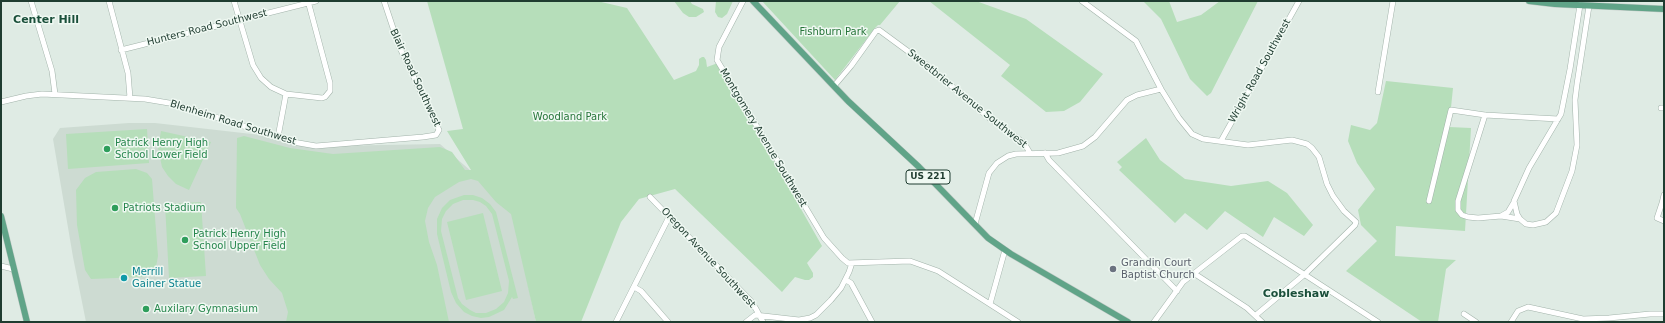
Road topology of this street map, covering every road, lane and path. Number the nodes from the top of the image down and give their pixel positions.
1 (31, 1) edge
2 (109, 1) edge
3 (234, 1) edge
4 (316, 1) edge
5 (384, 1) edge
6 (743, 1) edge
7 (753, 1) edge
8 (1082, 1) edge
9 (1299, 1) edge
10 (1393, 1) edge
11 (1528, 1) edge
12 (308, 2) edge
13 (1580, 5) junction
14 (1589, 6) junction
15 (1664, 9) edge
16 (240, 20) junction
17 (121, 50) junction
18 (834, 86) junction
19 (1161, 89) junction
20 (1378, 92) dead end
21 (55, 94) junction
22 (286, 94) junction
23 (130, 98) junction
24 (1, 102) edge
25 (1485, 115) junction
26 (1558, 119) junction
27 (439, 131) joint
28 (278, 137) junction
29 (1221, 142) junction
30 (1030, 153) junction
31 (1045, 153) junction
32 (1664, 194) edge
33 (650, 197) dead end
34 (1429, 201) dead end
35 (1514, 201) junction
36 (1663, 203) edge
37 (1, 216) edge
38 (1501, 216) junction
39 (669, 217) junction
40 (1520, 219) junction
41 (1664, 221) edge
42 (975, 224) junction
43 (1004, 250) junction
44 (852, 263) junction
45 (1, 266) edge
46 (13, 269) junction
47 (1195, 274) junction
48 (1305, 274) junction
49 (846, 280) junction
50 (634, 287) junction
51 (1177, 291) junction
52 (990, 304) junction
53 (1464, 314) dead end
54 (1664, 314) edge
55 (760, 315) junction
56 (1256, 315) junction
57 (27, 322) edge
58 (616, 322) edge
59 (668, 322) edge
60 (746, 322) edge
61 (763, 322) edge
62 (872, 322) edge
63 (1018, 322) edge
64 (1128, 322) edge
65 (1154, 322) edge
66 (1262, 322) edge
67 (1378, 322) edge
68 (1476, 322) edge
69 (1510, 322) edge

1 - 21 street
2 - 17 street
3 - 16 street
4 - 12 street, Hunters Road Southwest
5 - 27 street, Blair Road Southwest
6 - 44 street, Montgomery Avenue Southwest
7 - 18 main road, US 221
8 - 19 street
9 - 29 street, Wright Road Southwest
10 - 20 street
11 - 13 main road
12 - 16 street, Hunters Road Southwest
12 - 22 street
13 - 14 main road
13 - 26 street
14 - 15 main road
14 - 40 street
16 - 17 street, Hunters Road Southwest
16 - 22 street
17 - 23 street
18 - 30 street, Sweetbrier Avenue Southwest
18 - 42 main road, US 221
19 - 29 street
19 - 31 street
21 - 23 street, Blenheim Road Southwest
21 - 24 street, Blenheim Road Southwest
22 - 28 street
23 - 28 street, Blenheim Road Southwest
25 - 26 street
25 - 34 street
25 - 38 street
26 - 35 street
27 - 28 street, Blenheim Road Southwest
29 - 48 street
30 - 31 street
30 - 42 street
31 - 51 street
32 - 36 street
33 - 39 street, Oregon Avenue Southwest
35 - 38 street
35 - 40 street
36 - 41 street
37 - 46 main road
38 - 40 street
39 - 50 street
39 - 55 street, Oregon Avenue Southwest
42 - 43 main road, US 221
43 - 52 street
43 - 64 main road, US 221
44 - 49 street
44 - 52 street
45 - 46 street
46 - 57 main road
47 - 48 street
47 - 51 street
47 - 56 street
48 - 56 street
48 - 67 street
49 - 55 street
49 - 62 street
50 - 58 street
50 - 59 street
51 - 65 street
52 - 63 street
53 - 68 street
54 - 69 street
55 - 60 street
55 - 61 street, Oregon Avenue Southwest
56 - 66 street

